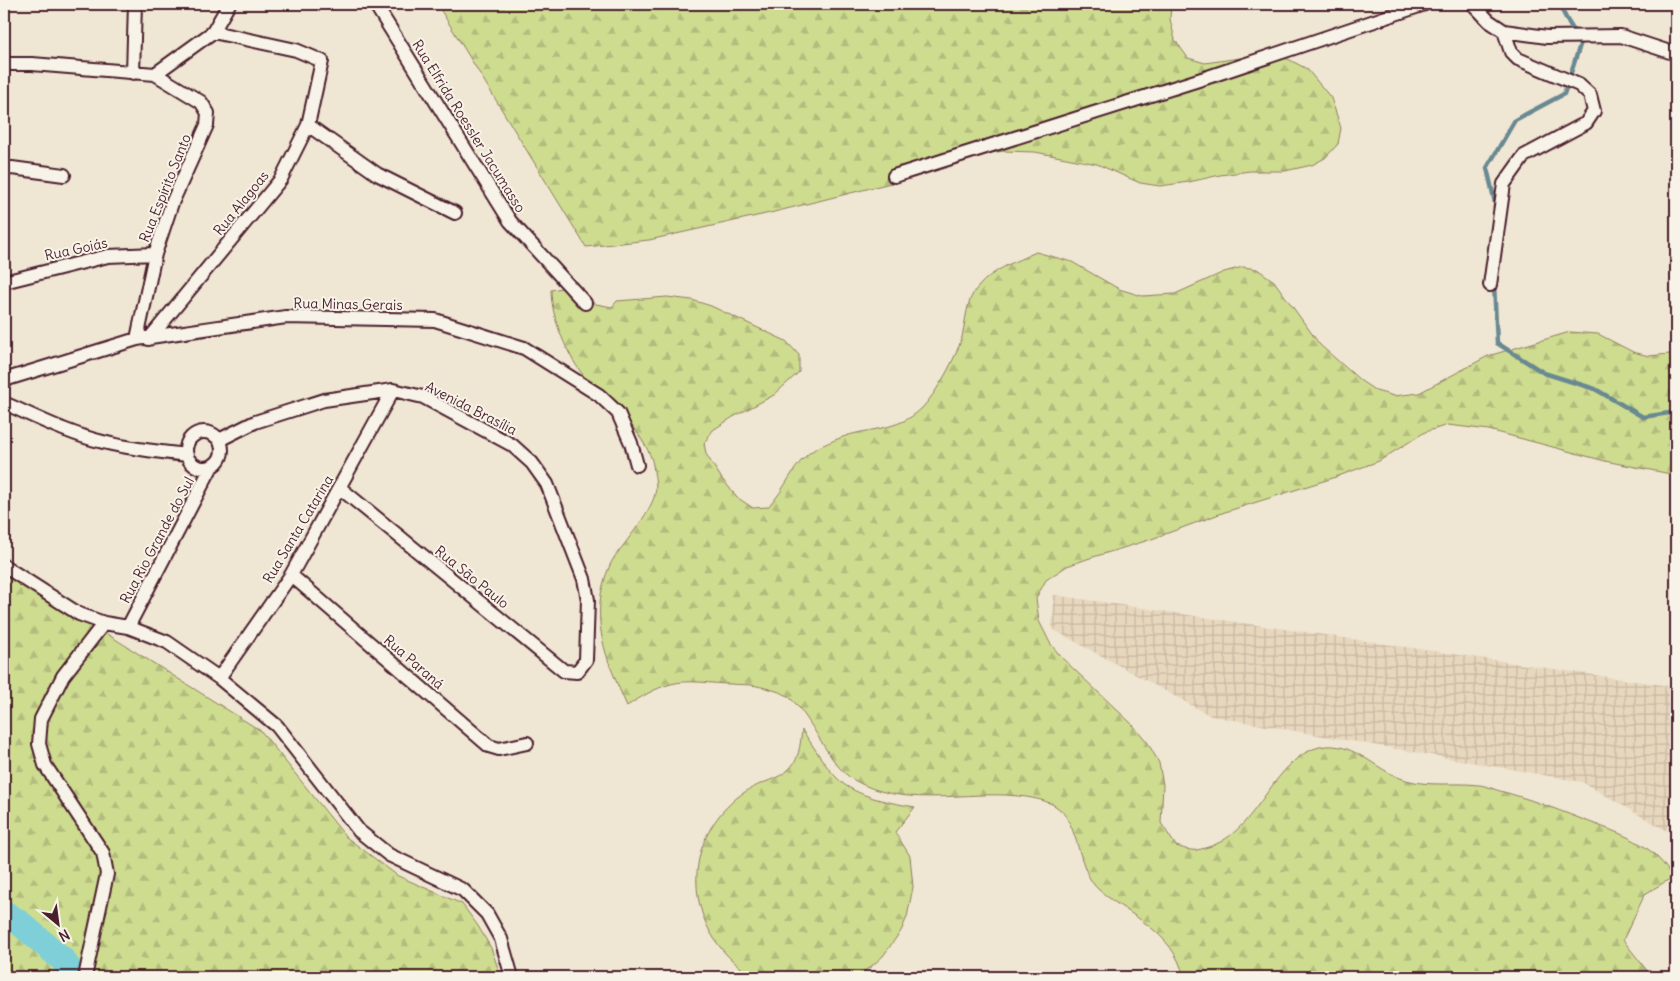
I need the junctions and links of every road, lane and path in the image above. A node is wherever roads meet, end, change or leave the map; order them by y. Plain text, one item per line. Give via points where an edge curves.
1 (135, 4) edge
2 (229, 4) edge
3 (375, 4) edge
4 (1425, 4) edge
5 (1473, 4) edge
6 (1504, 31) junction
7 (213, 32) junction
8 (1676, 54) edge
9 (4, 64) edge
10 (133, 73) junction
11 (155, 74) junction
12 (308, 125) junction
13 (4, 169) edge
14 (64, 175) dead end
15 (894, 176) dead end
16 (455, 213) dead end
17 (155, 254) junction
18 (4, 282) edge
19 (1490, 285) dead end
20 (585, 303) dead end
21 (143, 339) junction
22 (4, 380) edge
23 (393, 390) junction
24 (4, 404) edge
25 (219, 440) junction
26 (186, 455) junction
27 (637, 464) dead end
28 (212, 466) junction
29 (340, 488) junction
30 (4, 566) edge
31 (291, 574) junction
32 (104, 623) junction
33 (128, 627) junction
34 (586, 660) joint
35 (219, 678) junction
36 (527, 743) dead end
37 (85, 977) edge
38 (512, 977) edge

1 - 10 street
2 - 7 street
3 - 20 street, Rua Elfrida Roessler Jacumasso via 510,221
4 - 15 street
5 - 6 street
6 - 8 street via 1547,37 1622,36
6 - 19 street via 1510,52 1518,59 1580,85 1590,95 1594,111 1586,123 1524,156 1504,184
7 - 11 street
7 - 12 street, Rua Alagoas via 296,50 322,61
9 - 10 street, Rua Espírito Santo
10 - 11 street, Rua Espírito Santo
11 - 17 street, Rua Espírito Santo via 201,102 208,113 207,125 172,203
12 - 16 street via 377,174
12 - 21 street, Rua Alagoas via 281,179
13 - 14 street
17 - 18 street, Rua Goiás via 108,256
17 - 21 street, Rua Espírito Santo
21 - 22 street, Rua Minas Gerais
21 - 27 street, Rua Minas Gerais via 286,317 436,320 524,348 599,396 618,413
23 - 25 street, Avenida Brasília via 324,400 255,422
23 - 29 street, Rua Santa Catarina
23 - 34 street, Avenida Brasília via 423,397 512,445 532,463 546,484 584,579 588,600
24 - 26 street via 102,442
25 - 26 street via 208,433 196,434 188,443
25 - 28 street via 222,451
26 - 28 street via 194,465
28 - 33 street, Rua Rio Grande do Sul
29 - 31 street, Rua Santa Catarina
29 - 34 street, Rua São Paulo via 564,672 577,672
30 - 32 street via 79,614
31 - 35 street, Rua Santa Catarina
31 - 36 street, Rua Paraná via 489,746 499,749
32 - 33 street
32 - 37 street via 63,676 41,719 39,744 45,765 103,854 107,874
33 - 35 street via 167,642
35 - 38 street via 277,726 359,831 389,855 463,890 487,914 501,939

